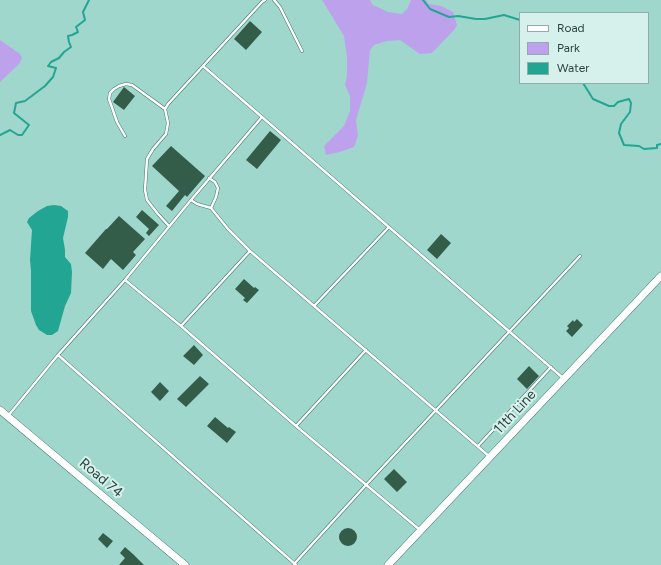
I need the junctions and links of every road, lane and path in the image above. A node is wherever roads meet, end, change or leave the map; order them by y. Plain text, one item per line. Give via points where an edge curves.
1 (265, 0) edge
2 (274, 0) edge
3 (302, 52) dead end
4 (203, 66) junction
5 (165, 109) junction
6 (262, 117) junction
7 (125, 136) dead end
8 (209, 178) junction
9 (191, 200) junction
10 (211, 208) junction
11 (169, 226) junction
12 (389, 227) junction
13 (250, 251) junction
14 (580, 256) dead end
15 (661, 276) edge
16 (125, 280) junction
17 (314, 306) junction
18 (181, 326) junction
19 (510, 331) junction
20 (366, 350) junction
21 (58, 355) junction
22 (551, 367) junction
23 (564, 378) junction
24 (0, 410) edge
25 (436, 410) junction
26 (7, 417) junction
27 (296, 426) junction
28 (478, 446) junction
29 (490, 457) junction
30 (366, 485) junction
31 (420, 530) junction
32 (295, 564) edge
33 (185, 565) edge
34 (388, 565) edge

1 - 4 lane
2 - 3 lane
4 - 5 lane
4 - 6 lane
5 - 7 lane via 132,85 126,84 114,89 109,99
5 - 11 lane via 168,123 166,134 147,159 145,190 147,200
6 - 8 lane
6 - 12 lane
8 - 9 lane
8 - 10 lane via 218,188
9 - 10 lane
9 - 11 lane
10 - 13 lane
11 - 16 lane
12 - 17 lane
12 - 19 lane
13 - 17 lane
13 - 18 lane
14 - 19 lane
15 - 23 main road, 11th Line
16 - 18 lane
16 - 21 lane
17 - 20 lane
18 - 27 lane
19 - 22 lane
19 - 25 lane
20 - 25 lane
20 - 27 lane
21 - 26 lane
21 - 32 lane
22 - 23 lane
22 - 28 lane
23 - 29 main road, 11th Line
24 - 26 main road, Road 74
25 - 28 lane
25 - 30 lane
26 - 33 main road, Road 74
27 - 30 lane
28 - 29 lane
29 - 31 main road, 11th Line
30 - 31 lane
30 - 32 lane
31 - 34 main road, 11th Line

